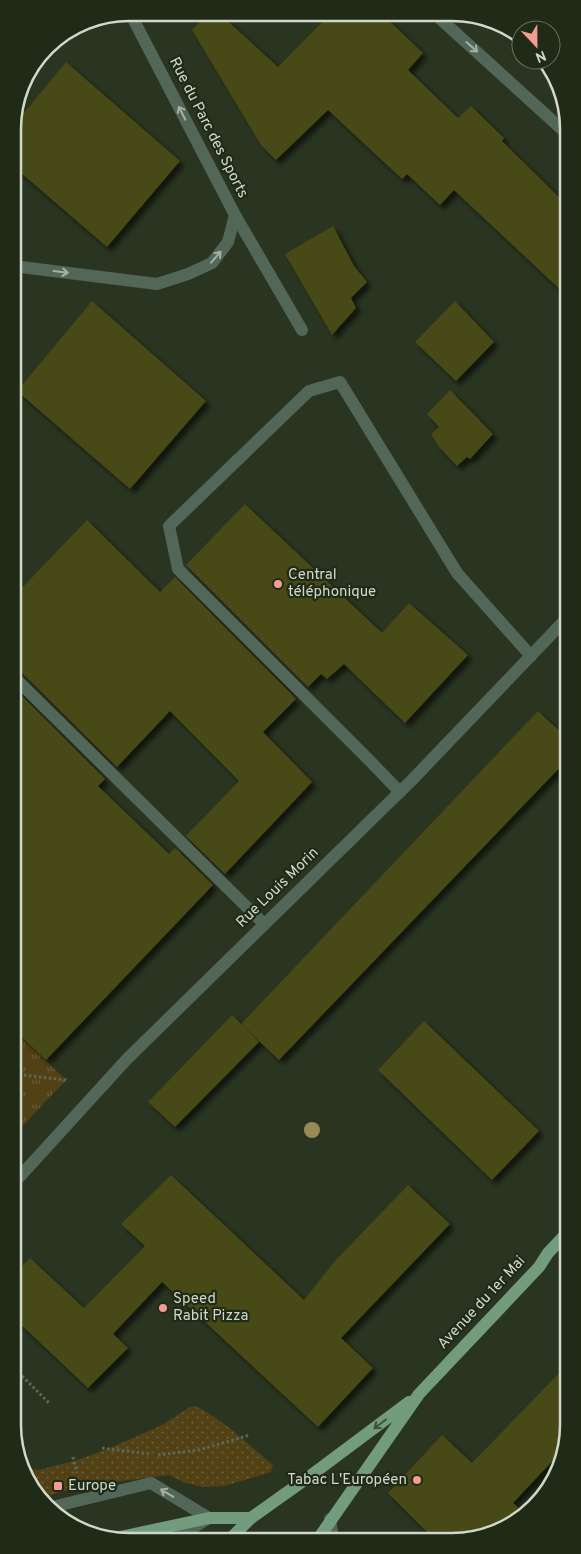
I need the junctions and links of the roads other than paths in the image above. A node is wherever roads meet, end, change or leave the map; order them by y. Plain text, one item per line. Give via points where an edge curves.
1 (135, 21) edge
2 (444, 21) edge
3 (560, 126) edge
4 (235, 216) junction
5 (21, 267) edge
6 (302, 330) dead end
7 (560, 625) edge
8 (531, 656) junction
9 (21, 684) edge
10 (400, 792) junction
11 (264, 924) junction
12 (21, 1175) edge
13 (560, 1240) edge
14 (419, 1394) junction
15 (58, 1506) edge
16 (209, 1518) junction
17 (251, 1518) junction
18 (330, 1519) junction
19 (139, 1533) edge
20 (184, 1533) edge
21 (236, 1533) edge
22 (322, 1533) edge
23 (332, 1533) edge

4 -> 1 street, Rue du Parc des Sports
2 -> 3 street
5 -> 4 street, Rue du Parc des Sports via 157,284 212,263 228,242
4 - 6 street
7 - 8 street, Rue Louis Morin
8 - 10 street, Rue Louis Morin
8 - 10 street via 457,574 340,382 308,391 169,526 178,569
9 - 11 street
10 - 11 street, Rue Louis Morin
11 - 12 street, Rue Louis Morin via 127,1059
13 - 14 main road, Avenue du 1er Mai via 539,1267
14 -> 17 main road, Avenue du 1er Mai
14 - 18 main road, Avenue du 1er Mai
16 -> 15 street via 151,1483
16 - 17 main road
16 - 19 main road
16 - 20 street
17 - 21 main road, Avenue du 1er Mai
18 - 22 main road, Avenue du 1er Mai
18 - 23 street

